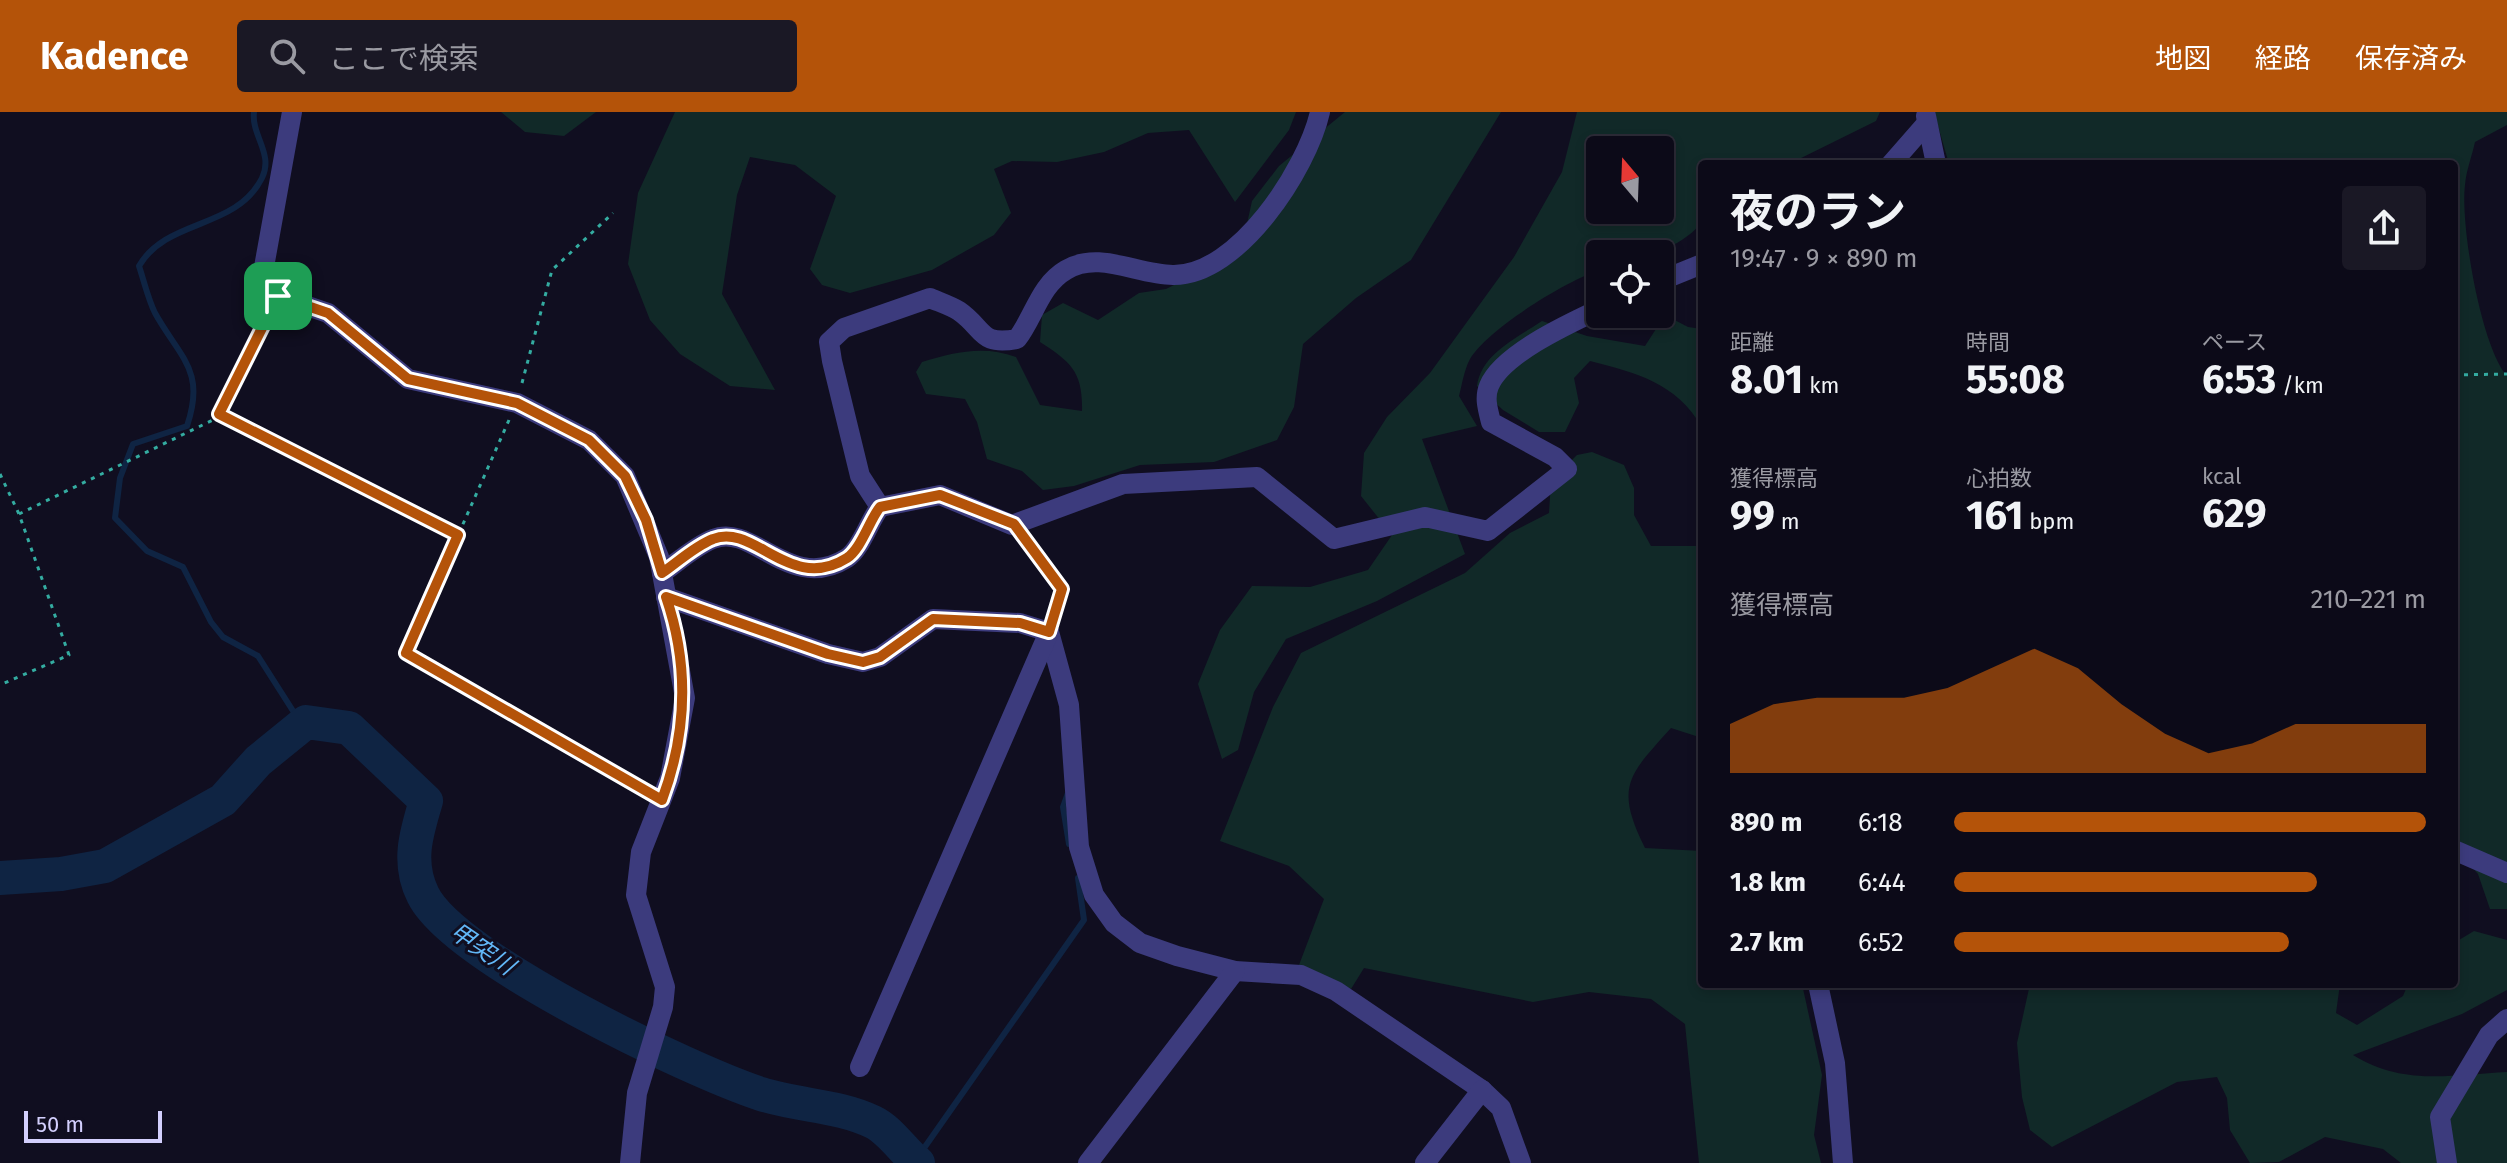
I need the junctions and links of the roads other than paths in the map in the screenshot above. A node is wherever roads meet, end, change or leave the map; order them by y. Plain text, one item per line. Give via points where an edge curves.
1 (292, 112) edge
2 (1320, 112) edge
3 (1926, 118) edge
4 (1894, 160) edge
5 (1935, 160) edge
6 (1698, 266) edge
7 (1674, 275) edge
8 (1586, 316) edge
9 (880, 507) junction
10 (662, 573) junction
11 (666, 597) junction
12 (1049, 632) junction
13 (2458, 852) edge
14 (2507, 873) edge
15 (1235, 971) junction
16 (1819, 988) edge
17 (2507, 1019) edge
18 (860, 1067) dead end
19 (1482, 1090) junction
20 (630, 1163) edge
21 (1088, 1163) edge
22 (1425, 1163) edge
23 (1521, 1163) edge
24 (1843, 1163) edge
25 (2447, 1163) edge

1 - 10 street via 264,267 278,296 328,313 408,379 517,403 589,440 625,476
2 - 9 street via 1307,154 1290,183 1256,224 1203,270 1149,274 1102,261 1066,269 1044,290 1017,339 997,343 980,334 960,312 930,298 844,328 829,342 832,361 860,476
3 - 4 street
3 - 5 street
6 - 7 street
8 - 9 street via 1506,364 1489,384 1491,422 1567,469 1488,531 1425,517 1334,539 1257,477 1123,484 1014,524 940,495
9 - 10 street via 850,557 828,566 782,562 747,541 715,537
10 - 11 street
11 - 12 street via 863,662 880,657 933,619 1020,623
11 - 20 street via 685,698 670,778 641,852 636,881 665,987 637,1093
12 - 15 street via 1069,705 1079,847 1094,895 1114,923 1140,943
12 - 18 street
13 - 14 street
15 - 19 street via 1301,975 1336,991
15 - 21 street
16 - 24 street via 1835,1063
17 - 25 street via 2489,1035 2440,1117
19 - 22 street
19 - 23 street via 1501,1108

